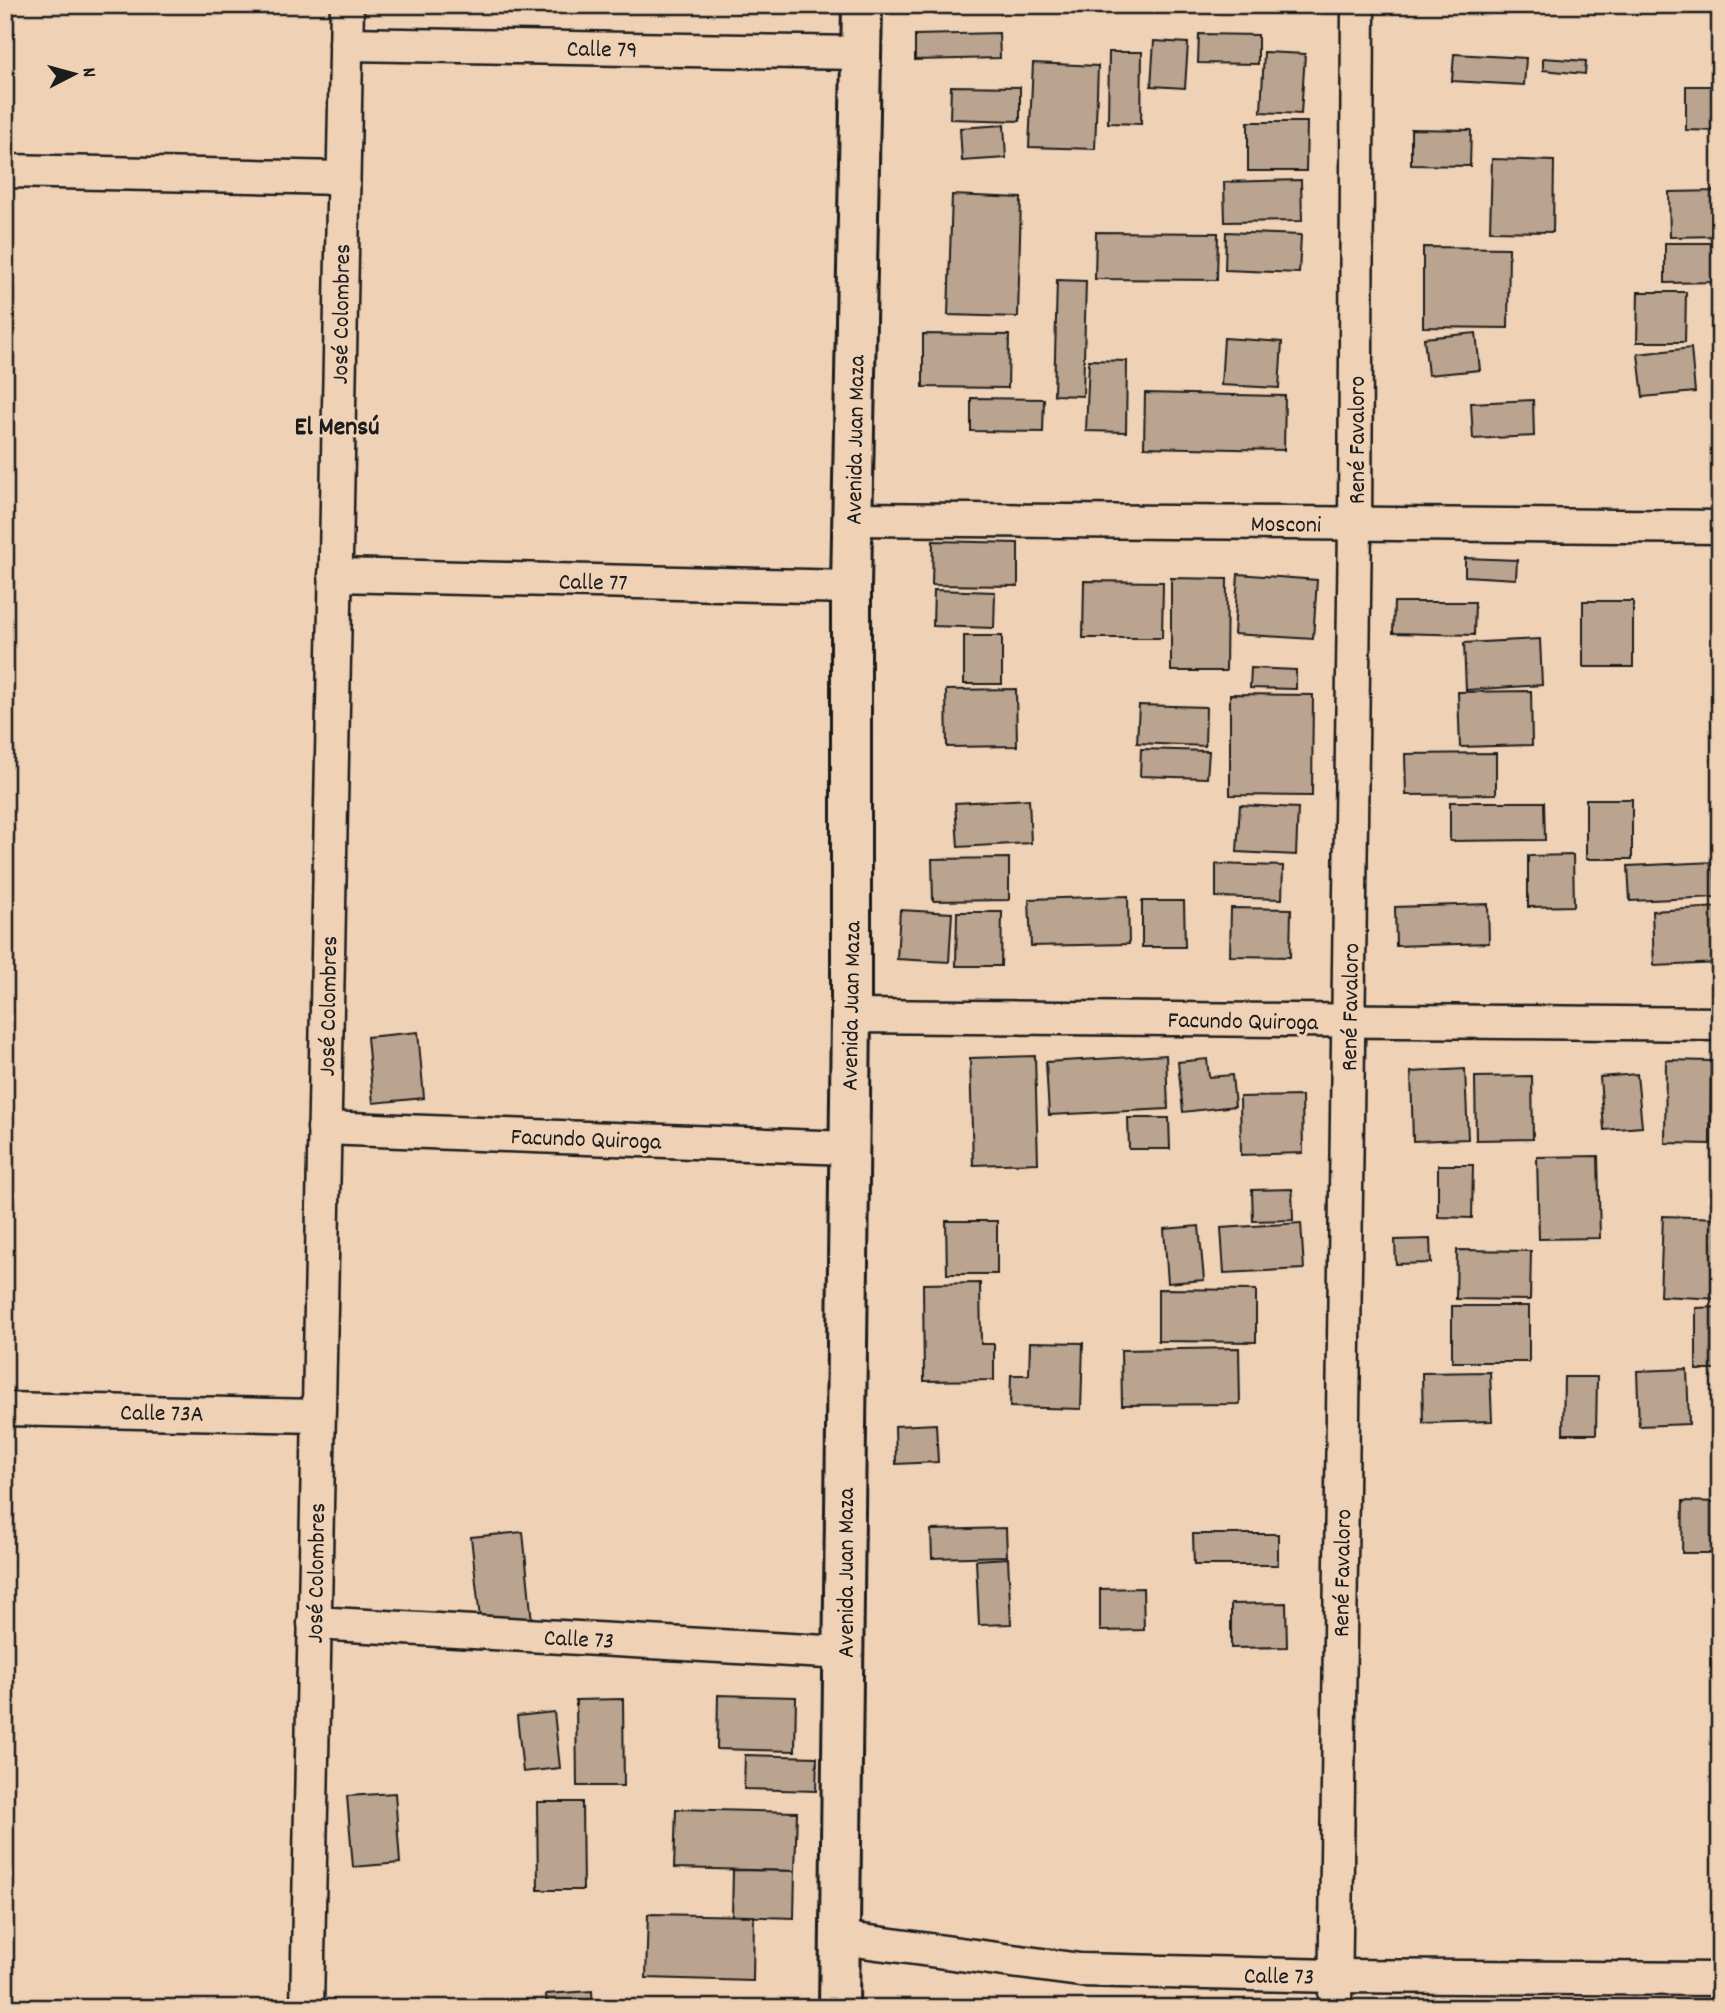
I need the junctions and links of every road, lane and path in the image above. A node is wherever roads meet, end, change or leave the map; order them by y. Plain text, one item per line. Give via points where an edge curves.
1 (346, 5) edge
2 (862, 5) edge
3 (1358, 5) edge
4 (346, 44) junction
5 (859, 53) junction
6 (5, 171) edge
7 (343, 178) junction
8 (853, 519) junction
9 (1355, 524) junction
10 (1720, 527) edge
11 (335, 575) junction
12 (851, 587) junction
13 (851, 1016) junction
14 (1349, 1021) junction
15 (1720, 1024) edge
16 (324, 1128) junction
17 (848, 1148) junction
18 (5, 1409) edge
19 (318, 1416) junction
20 (314, 1623) junction
21 (844, 1653) junction
22 (840, 1938) junction
23 (1335, 1976) junction
24 (1720, 1979) edge
25 (307, 2008) edge
26 (839, 2008) edge
27 (1335, 2008) edge

1 - 4 street, José Colombres
2 - 5 main road, Avenida Juan Maza
3 - 9 street, René Favaloro
4 - 5 street, Calle 79
4 - 7 street, José Colombres
5 - 8 main road, Avenida Juan Maza
6 - 7 street
7 - 11 street, José Colombres
8 - 9 street, Mosconi
8 - 12 main road, Avenida Juan Maza
9 - 10 street, Mosconi
9 - 14 street, René Favaloro
11 - 12 street, Calle 77
11 - 16 street, José Colombres
12 - 13 main road, Avenida Juan Maza
13 - 14 street, Facundo Quiroga
13 - 17 main road, Avenida Juan Maza
14 - 15 street, Facundo Quiroga
14 - 23 street, René Favaloro
16 - 17 street, Facundo Quiroga
16 - 19 street, José Colombres
17 - 21 main road, Avenida Juan Maza
18 - 19 street, Calle 73A
19 - 20 street, José Colombres
20 - 21 street, Calle 73
20 - 25 street, José Colombres
21 - 22 main road, Avenida Juan Maza
22 - 23 street, Calle 73 via 1080,1970
22 - 26 main road, Avenida Juan Maza
23 - 24 street, Calle 73
23 - 27 street, René Favaloro

